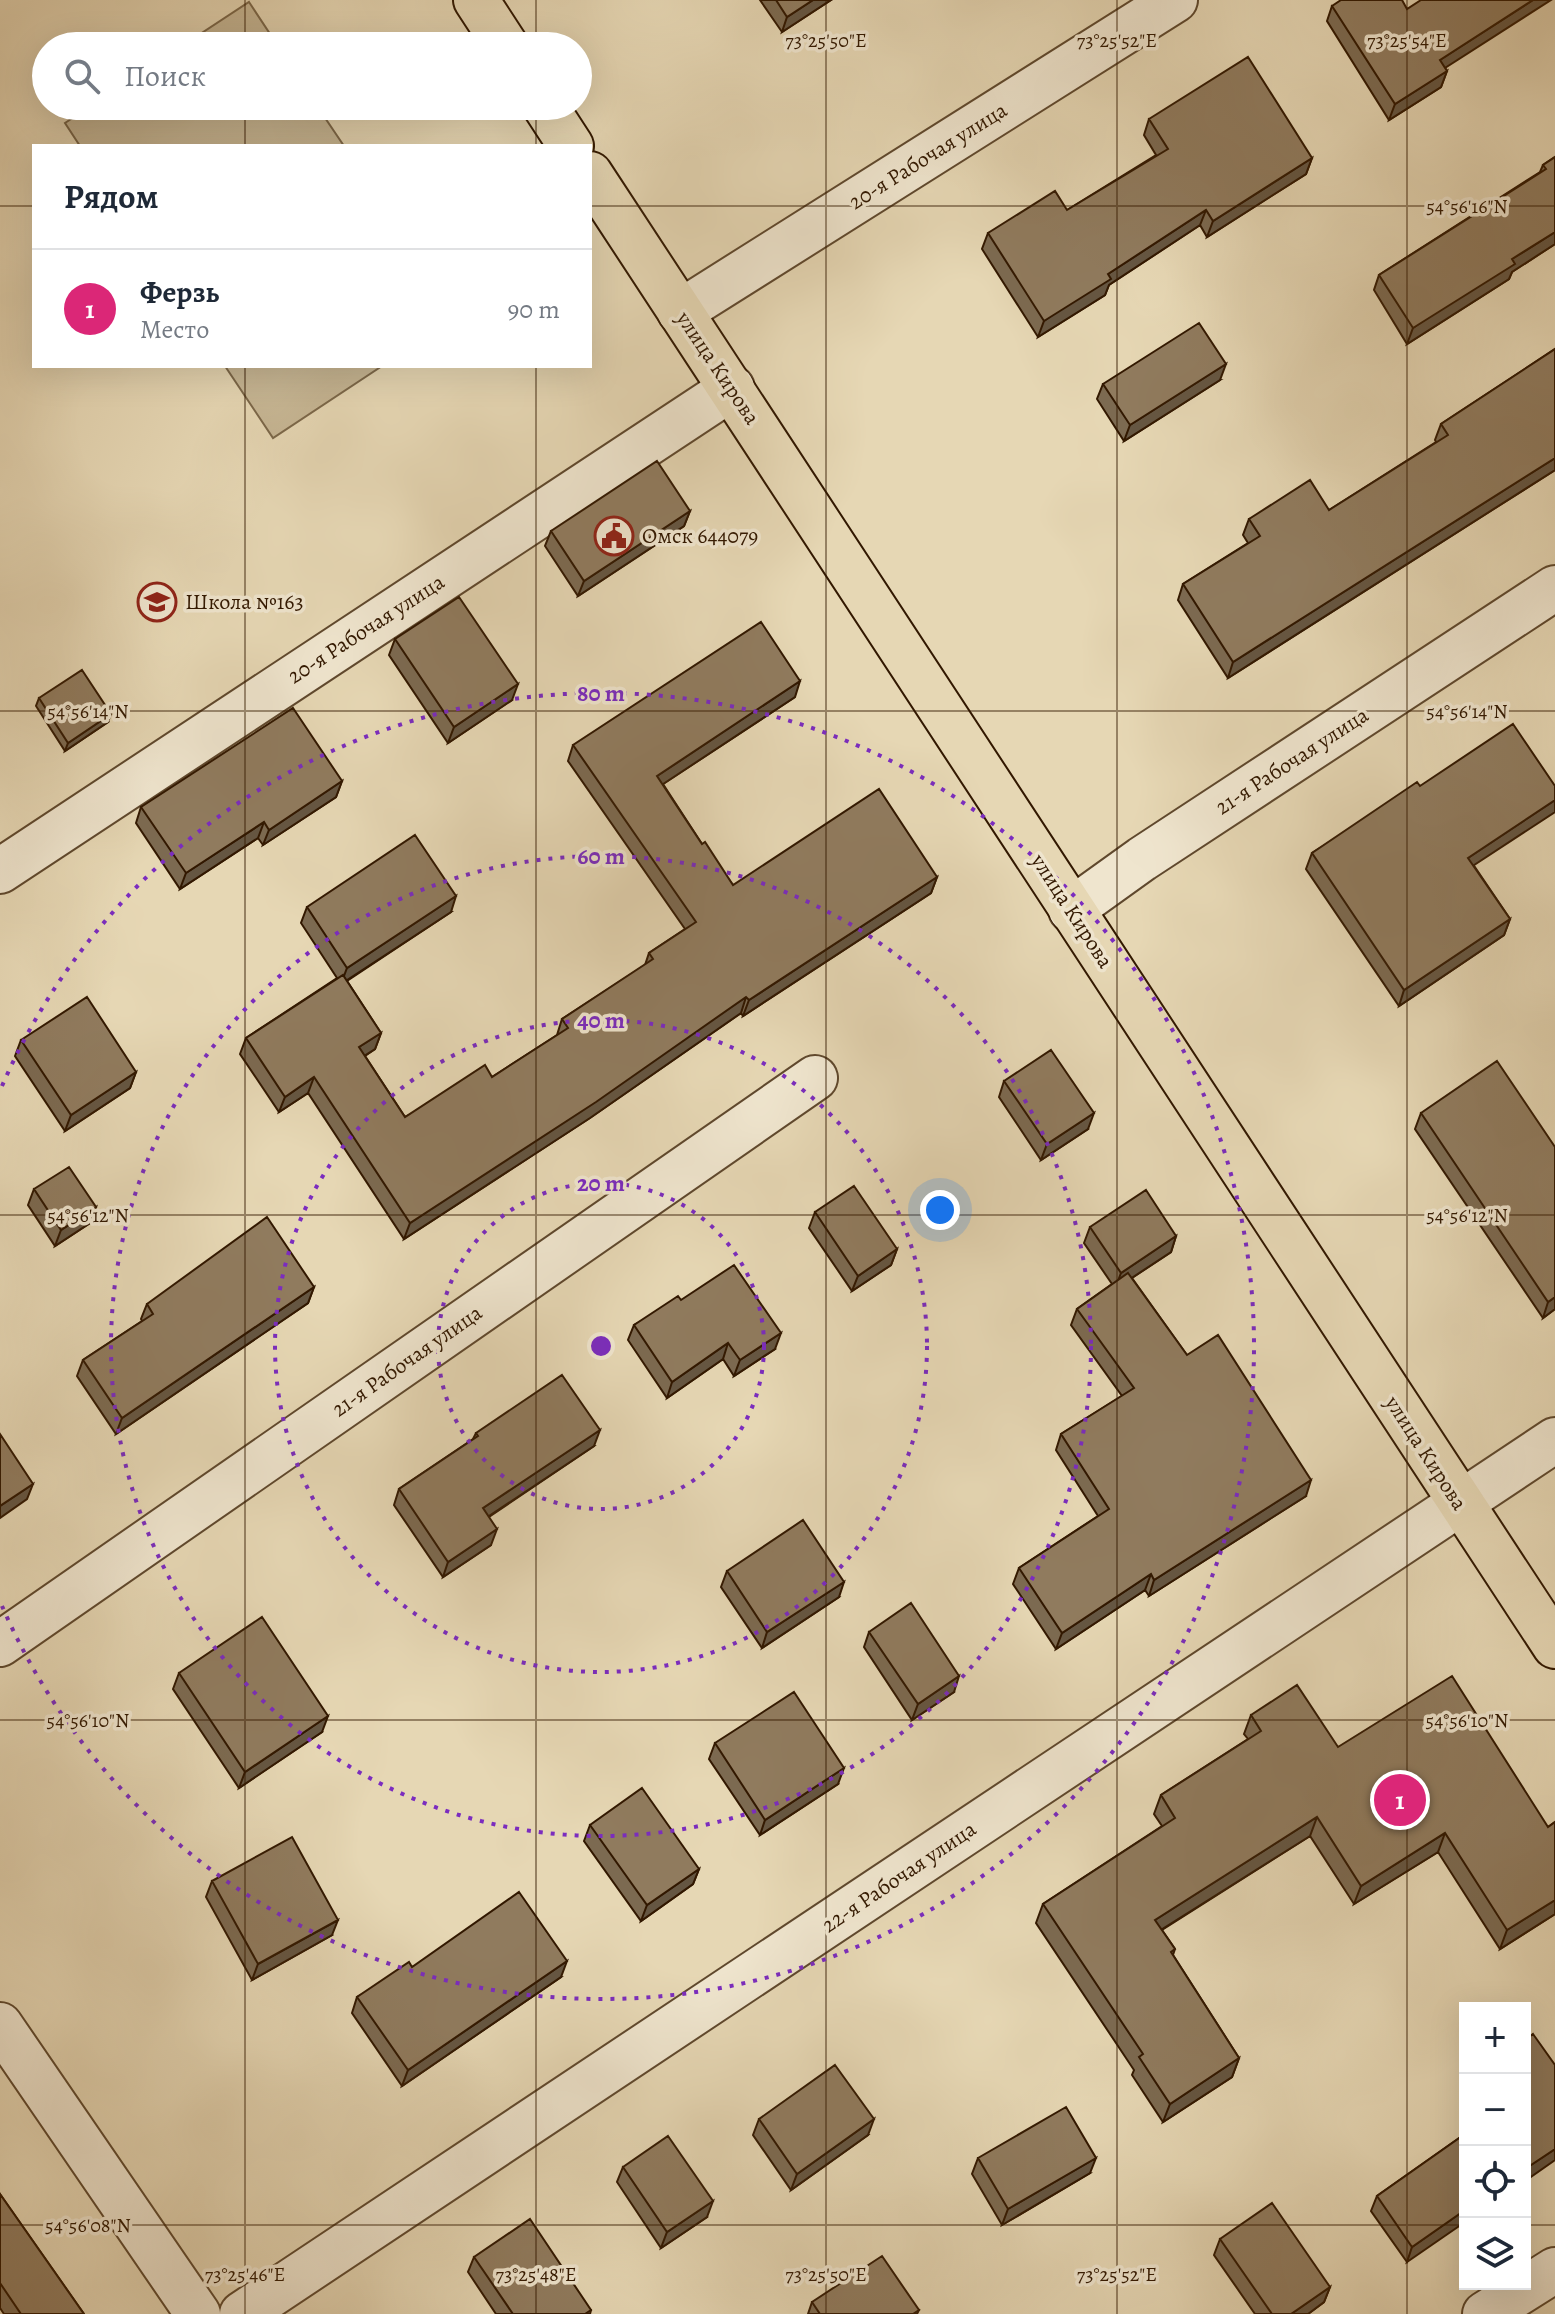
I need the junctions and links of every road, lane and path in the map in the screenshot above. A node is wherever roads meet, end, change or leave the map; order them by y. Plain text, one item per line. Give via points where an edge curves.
1 (476, 0) edge
2 (1175, 0) edge
3 (497, 32) edge
4 (554, 120) edge
5 (570, 144) edge
6 (592, 177) edge
7 (680, 312) junction
8 (732, 388) junction
9 (1555, 588) edge
10 (0, 871) edge
11 (1071, 910) junction
12 (815, 1078) dead end
13 (1555, 1440) edge
14 (1459, 1505) junction
15 (0, 1644) edge
16 (1555, 1646) edge
17 (0, 2025) edge
18 (1555, 2270) edge
19 (198, 2314) edge
20 (242, 2314) edge
21 (1485, 2314) edge

1 - 3 main road
2 - 7 street, 20-я Рабочая улица
4 - 5 main road
6 - 7 main road, улица Кирова
7 - 8 main road, улица Кирова
8 - 10 street, 20-я Рабочая улица
8 - 11 main road, улица Кирова
9 - 11 street, 21-я Рабочая улица
11 - 14 main road, улица Кирова
12 - 15 street, 21-я Рабочая улица
13 - 14 street, 22-я Рабочая улица
14 - 16 main road, улица Кирова
14 - 20 street, 22-я Рабочая улица
17 - 19 street
18 - 21 street

